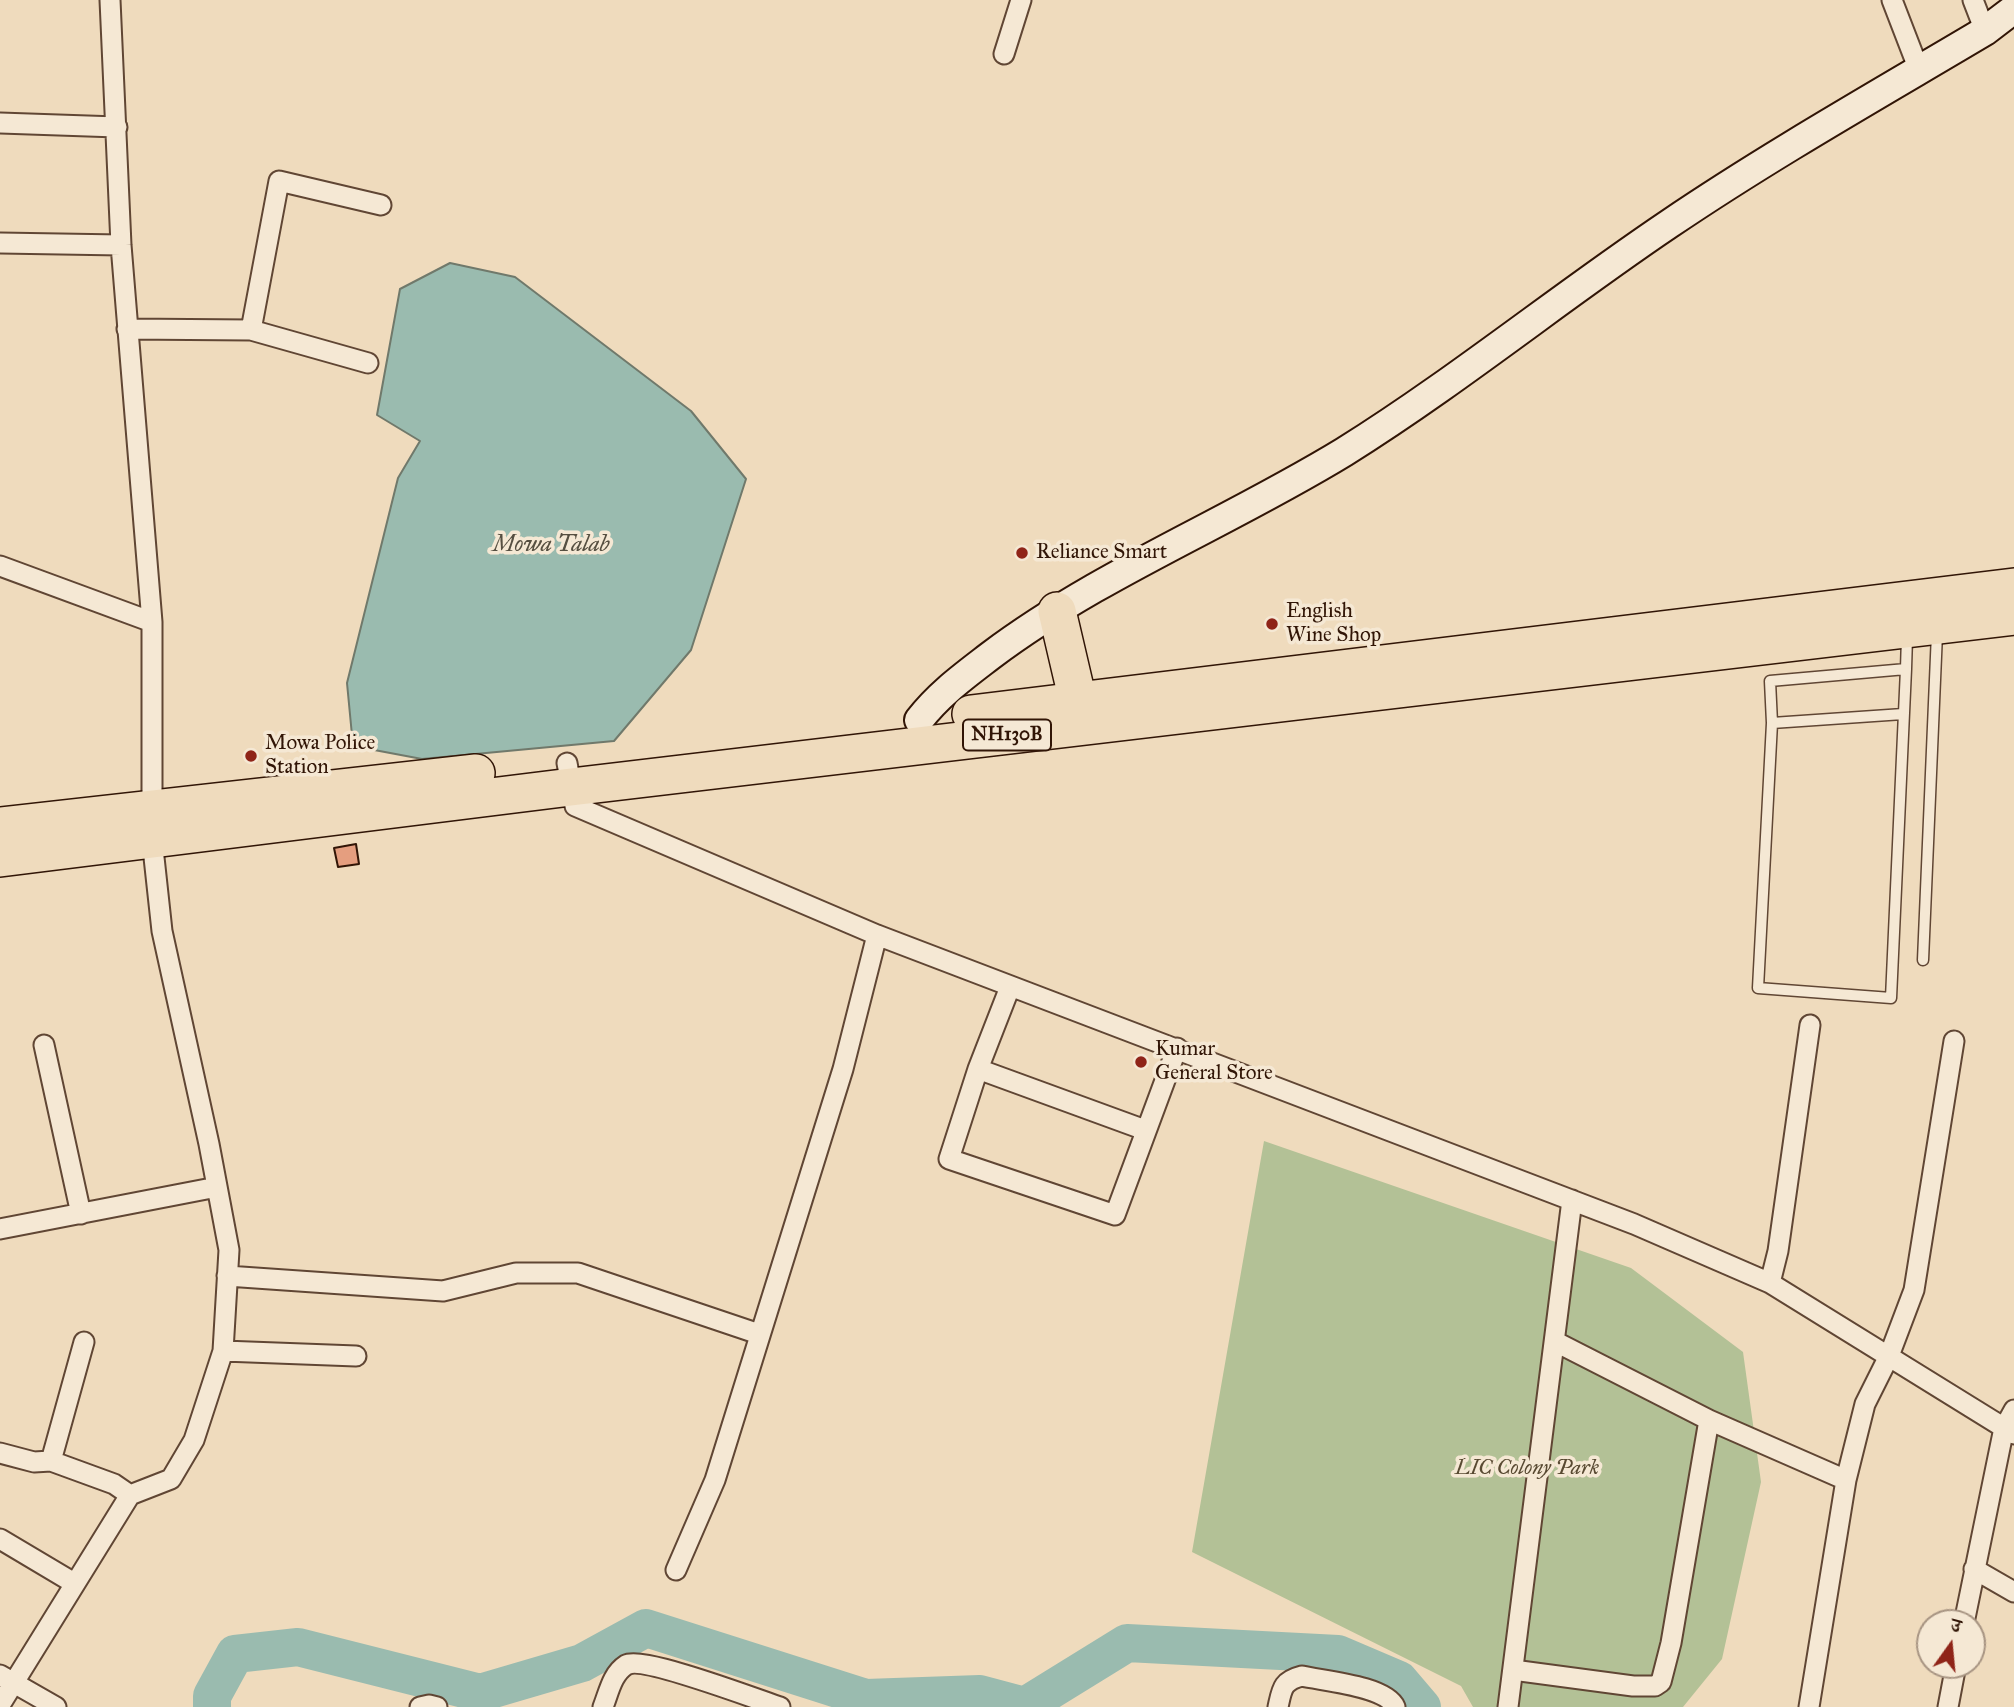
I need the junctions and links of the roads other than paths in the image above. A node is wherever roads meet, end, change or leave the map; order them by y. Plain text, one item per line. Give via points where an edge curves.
1 (110, 0) edge
2 (1021, 0) edge
3 (1892, 0) edge
4 (1973, 0) edge
5 (2014, 9) edge
6 (1985, 31) junction
7 (1004, 54) dead end
8 (1919, 70) junction
9 (0, 122) edge
10 (117, 127) junction
11 (381, 205) dead end
12 (0, 243) edge
13 (121, 245) junction
14 (128, 329) junction
15 (251, 330) junction
16 (368, 363) dead end
17 (0, 566) edge
18 (2014, 587) edge
19 (1057, 611) junction
20 (2014, 616) edge
21 (152, 622) junction
22 (1922, 627) junction
23 (1906, 669) junction
24 (1078, 701) junction
25 (1903, 714) junction
26 (919, 720) junction
27 (1772, 723) junction
28 (569, 775) junction
29 (152, 824) junction
30 (0, 826) edge
31 (0, 858) edge
32 (877, 935) junction
33 (1923, 960) dead end
34 (1010, 987) junction
35 (1810, 1025) dead end
36 (1954, 1041) dead end
37 (44, 1045) dead end
38 (1177, 1048) junction
39 (978, 1069) junction
40 (1145, 1130) junction
41 (217, 1187) junction
42 (1572, 1200) junction
43 (81, 1214) junction
44 (0, 1229) edge
45 (227, 1276) junction
46 (1770, 1283) junction
47 (759, 1334) junction
48 (84, 1342) dead end
49 (1556, 1342) junction
50 (223, 1351) junction
51 (356, 1356) dead end
52 (1889, 1356) junction
53 (2014, 1410) edge
54 (1709, 1420) junction
55 (2009, 1431) edge
56 (0, 1453) edge
57 (51, 1461) junction
58 (1846, 1480) junction
59 (130, 1495) junction
60 (0, 1539) edge
61 (1974, 1569) junction
62 (676, 1570) dead end
63 (74, 1583) junction
64 (2014, 1592) edge
65 (1967, 1609) edge
66 (1513, 1670) junction
67 (7, 1678) edge
68 (1953, 1679) edge
69 (0, 1705) edge
70 (56, 1707) edge
71 (420, 1707) edge
72 (437, 1707) edge
73 (603, 1707) edge
74 (780, 1707) edge
75 (1278, 1707) edge
76 (1395, 1707) edge
77 (1508, 1707) edge
78 (1809, 1707) edge
79 (1948, 1707) edge

1 - 10 street
2 - 7 street
3 - 8 street
4 - 6 street
5 - 6 street
6 - 8 street
8 - 19 street via 1666,226 1456,378 1342,453
9 - 10 street
10 - 13 street
11 - 15 street via 279,181
12 - 13 street
13 - 14 street
14 - 15 street
14 - 21 street
15 - 16 street
17 - 21 street
18 - 24 highway, NH130B
19 - 24 highway
19 - 26 street via 940,694
20 - 22 highway, NH130B
21 - 29 street
22 - 23 lane
22 - 28 highway, NH130B
22 - 33 lane
23 - 25 lane
23 - 27 lane via 1770,681
24 - 26 highway, NH130B
25 - 27 lane
25 - 27 lane via 1891,998 1758,988
26 - 28 highway, NH130B
28 - 29 highway, NH130B
28 - 32 street via 575,806
29 - 30 highway, NH130B
29 - 31 highway, NH130B
29 - 41 street via 162,931
32 - 34 street
32 - 47 street via 843,1069
34 - 38 street
34 - 39 street
35 - 46 street
36 - 52 street via 1914,1290
37 - 43 street
38 - 40 street
38 - 42 street
39 - 40 street
39 - 40 street via 949,1159 1115,1215
41 - 43 street
41 - 45 street via 229,1250
42 - 46 street
42 - 49 street
43 - 44 street
45 - 47 street via 443,1291 516,1273 578,1273
45 - 50 street
46 - 52 street
47 - 62 street via 715,1480
48 - 57 street
49 - 54 street
49 - 66 street
50 - 51 street
50 - 59 street via 194,1440 171,1479
52 - 55 street
52 - 58 street via 1865,1404
53 - 55 street
54 - 58 street
54 - 66 street via 1661,1682 1633,1686
55 - 61 street
56 - 57 street via 34,1462
57 - 59 street via 114,1484
58 - 78 street
59 - 63 street
60 - 63 street
61 - 64 street
61 - 65 street
63 - 67 street
66 - 77 street
67 - 69 street
67 - 70 street
68 - 79 street
71 - 72 street
73 - 74 street via 615,1676 634,1662
75 - 76 street via 1283,1688 1302,1676 1378,1692

